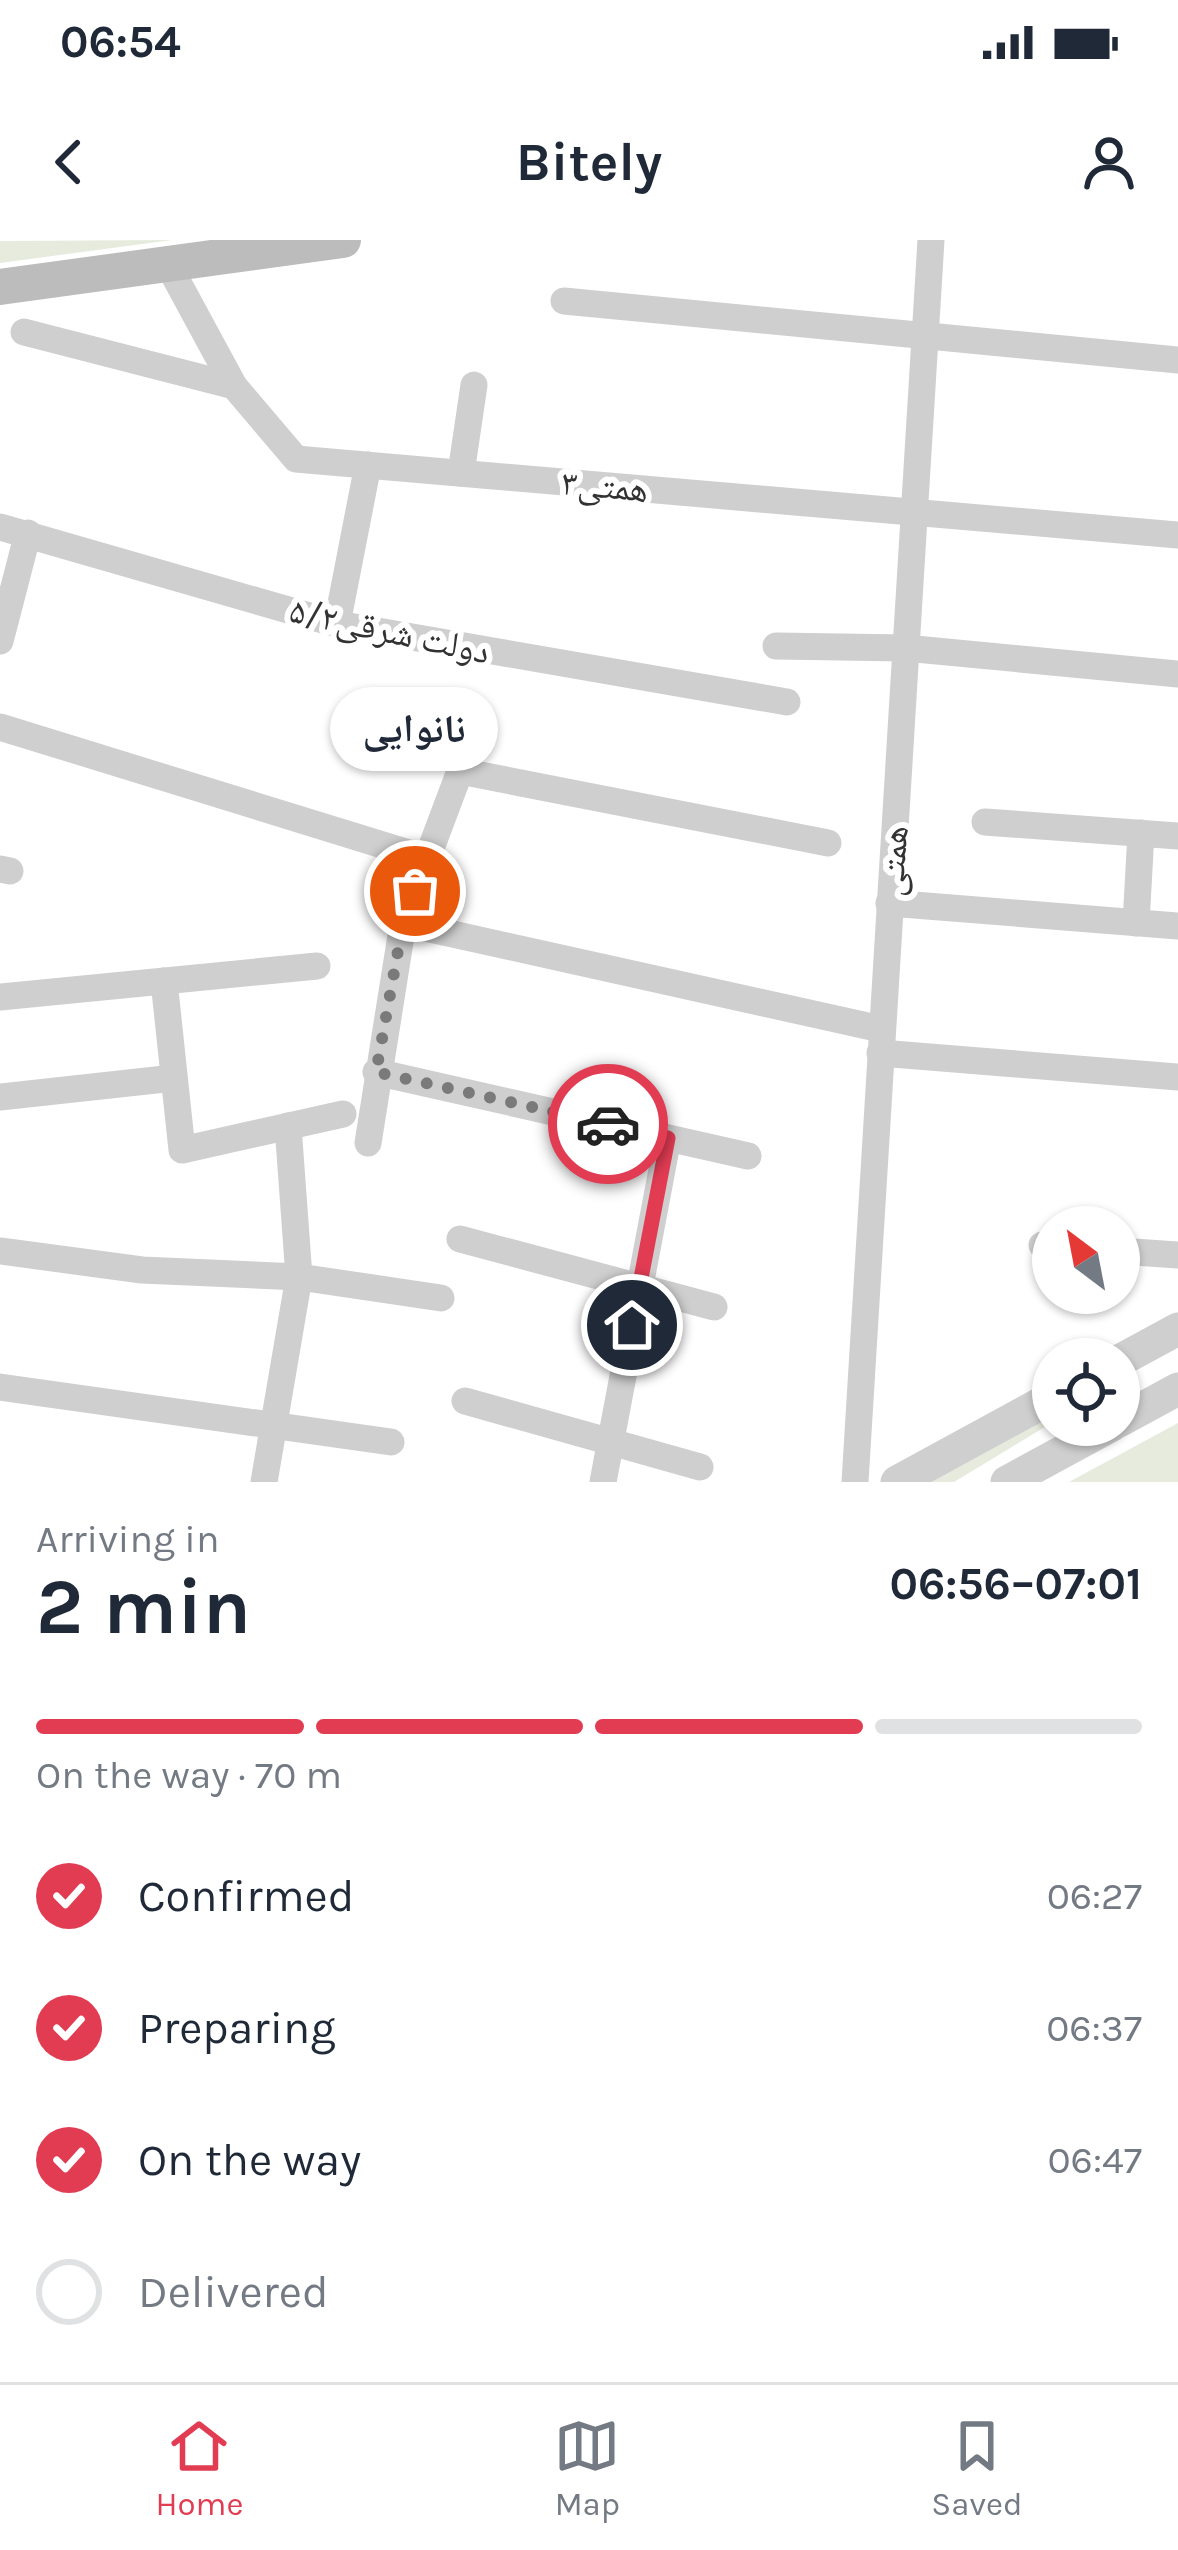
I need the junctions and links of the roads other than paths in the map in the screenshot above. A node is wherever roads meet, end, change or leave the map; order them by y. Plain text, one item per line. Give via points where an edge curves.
1 (343, 240) edge
2 (931, 240) edge
3 (169, 266) junction
4 (0, 286) edge
5 (564, 301) dead end
6 (24, 332) dead end
7 (925, 334) junction
8 (1167, 359) edge
9 (234, 386) junction
10 (474, 386) dead end
11 (368, 465) junction
12 (461, 473) junction
13 (914, 512) junction
14 (14, 530) edge
15 (1178, 536) edge
16 (337, 624) junction
17 (0, 641) edge
18 (776, 646) dead end
19 (905, 648) junction
20 (1178, 674) edge
21 (787, 702) dead end
22 (0, 727) edge
23 (985, 821) dead end
24 (1142, 833) junction
25 (1178, 836) edge
26 (828, 843) dead end
27 (428, 859) junction
28 (889, 903) junction
29 (403, 923) junction
30 (1136, 923) junction
31 (1178, 926) edge
32 (316, 966) dead end
33 (164, 981) junction
34 (0, 998) edge
35 (880, 1041) junction
36 (376, 1072) junction
37 (1178, 1077) edge
38 (174, 1078) junction
39 (0, 1097) edge
40 (343, 1114) dead end
41 (288, 1126) junction
42 (668, 1138) junction
43 (368, 1143) dead end
44 (748, 1156) dead end
45 (460, 1239) dead end
46 (0, 1251) edge
47 (1140, 1252) edge
48 (1178, 1255) edge
49 (299, 1277) junction
50 (640, 1287) junction
51 (441, 1298) dead end
52 (714, 1306) dead end
53 (1178, 1329) edge
54 (1140, 1350) edge
55 (0, 1387) edge
56 (1178, 1389) edge
57 (465, 1401) dead end
58 (1032, 1408) edge
59 (1140, 1409) edge
60 (274, 1426) junction
61 (391, 1442) dead end
62 (610, 1442) junction
63 (1073, 1446) edge
64 (700, 1467) dead end
65 (265, 1482) edge
66 (603, 1482) edge
67 (855, 1482) edge
68 (897, 1482) edge
69 (1007, 1482) edge

1 - 3 main road
2 - 7 street, همتی
3 - 4 main road
3 - 9 street
5 - 7 street
6 - 9 street
7 - 8 street
7 - 13 street, همتی
9 - 11 street, ۳همتی via 296,459
10 - 12 street
11 - 12 street, ۳همتی
11 - 16 street
12 - 13 street, ۳همتی
13 - 15 street, ۳همتی
13 - 19 street, همتی
14 - 16 street, ۵/۲دولت شرقی
14 - 17 street
16 - 21 street, ۵/۲دولت شرقی
18 - 19 street
19 - 20 street
19 - 28 street, همتی
22 - 27 street
23 - 24 street
24 - 25 street
24 - 30 street
26 - 27 street via 460,771
27 - 29 street
28 - 30 street
28 - 35 street, همتی
29 - 35 street
29 - 36 street
30 - 31 street
32 - 33 street
33 - 34 street
33 - 38 street
35 - 37 street
35 - 67 street, همتی
36 - 42 street
36 - 43 street
38 - 39 street
38 - 41 street via 182,1150
40 - 41 street
41 - 49 street
42 - 44 street
42 - 50 street
45 - 50 street
46 - 49 street via 142,1270
47 - 48 street
49 - 51 street
49 - 60 street
50 - 52 street
50 - 62 street
53 - 54 street
55 - 60 street
56 - 59 street
57 - 62 street
58 - 68 street
60 - 61 street
60 - 65 street
62 - 64 street
62 - 66 street
63 - 69 street

